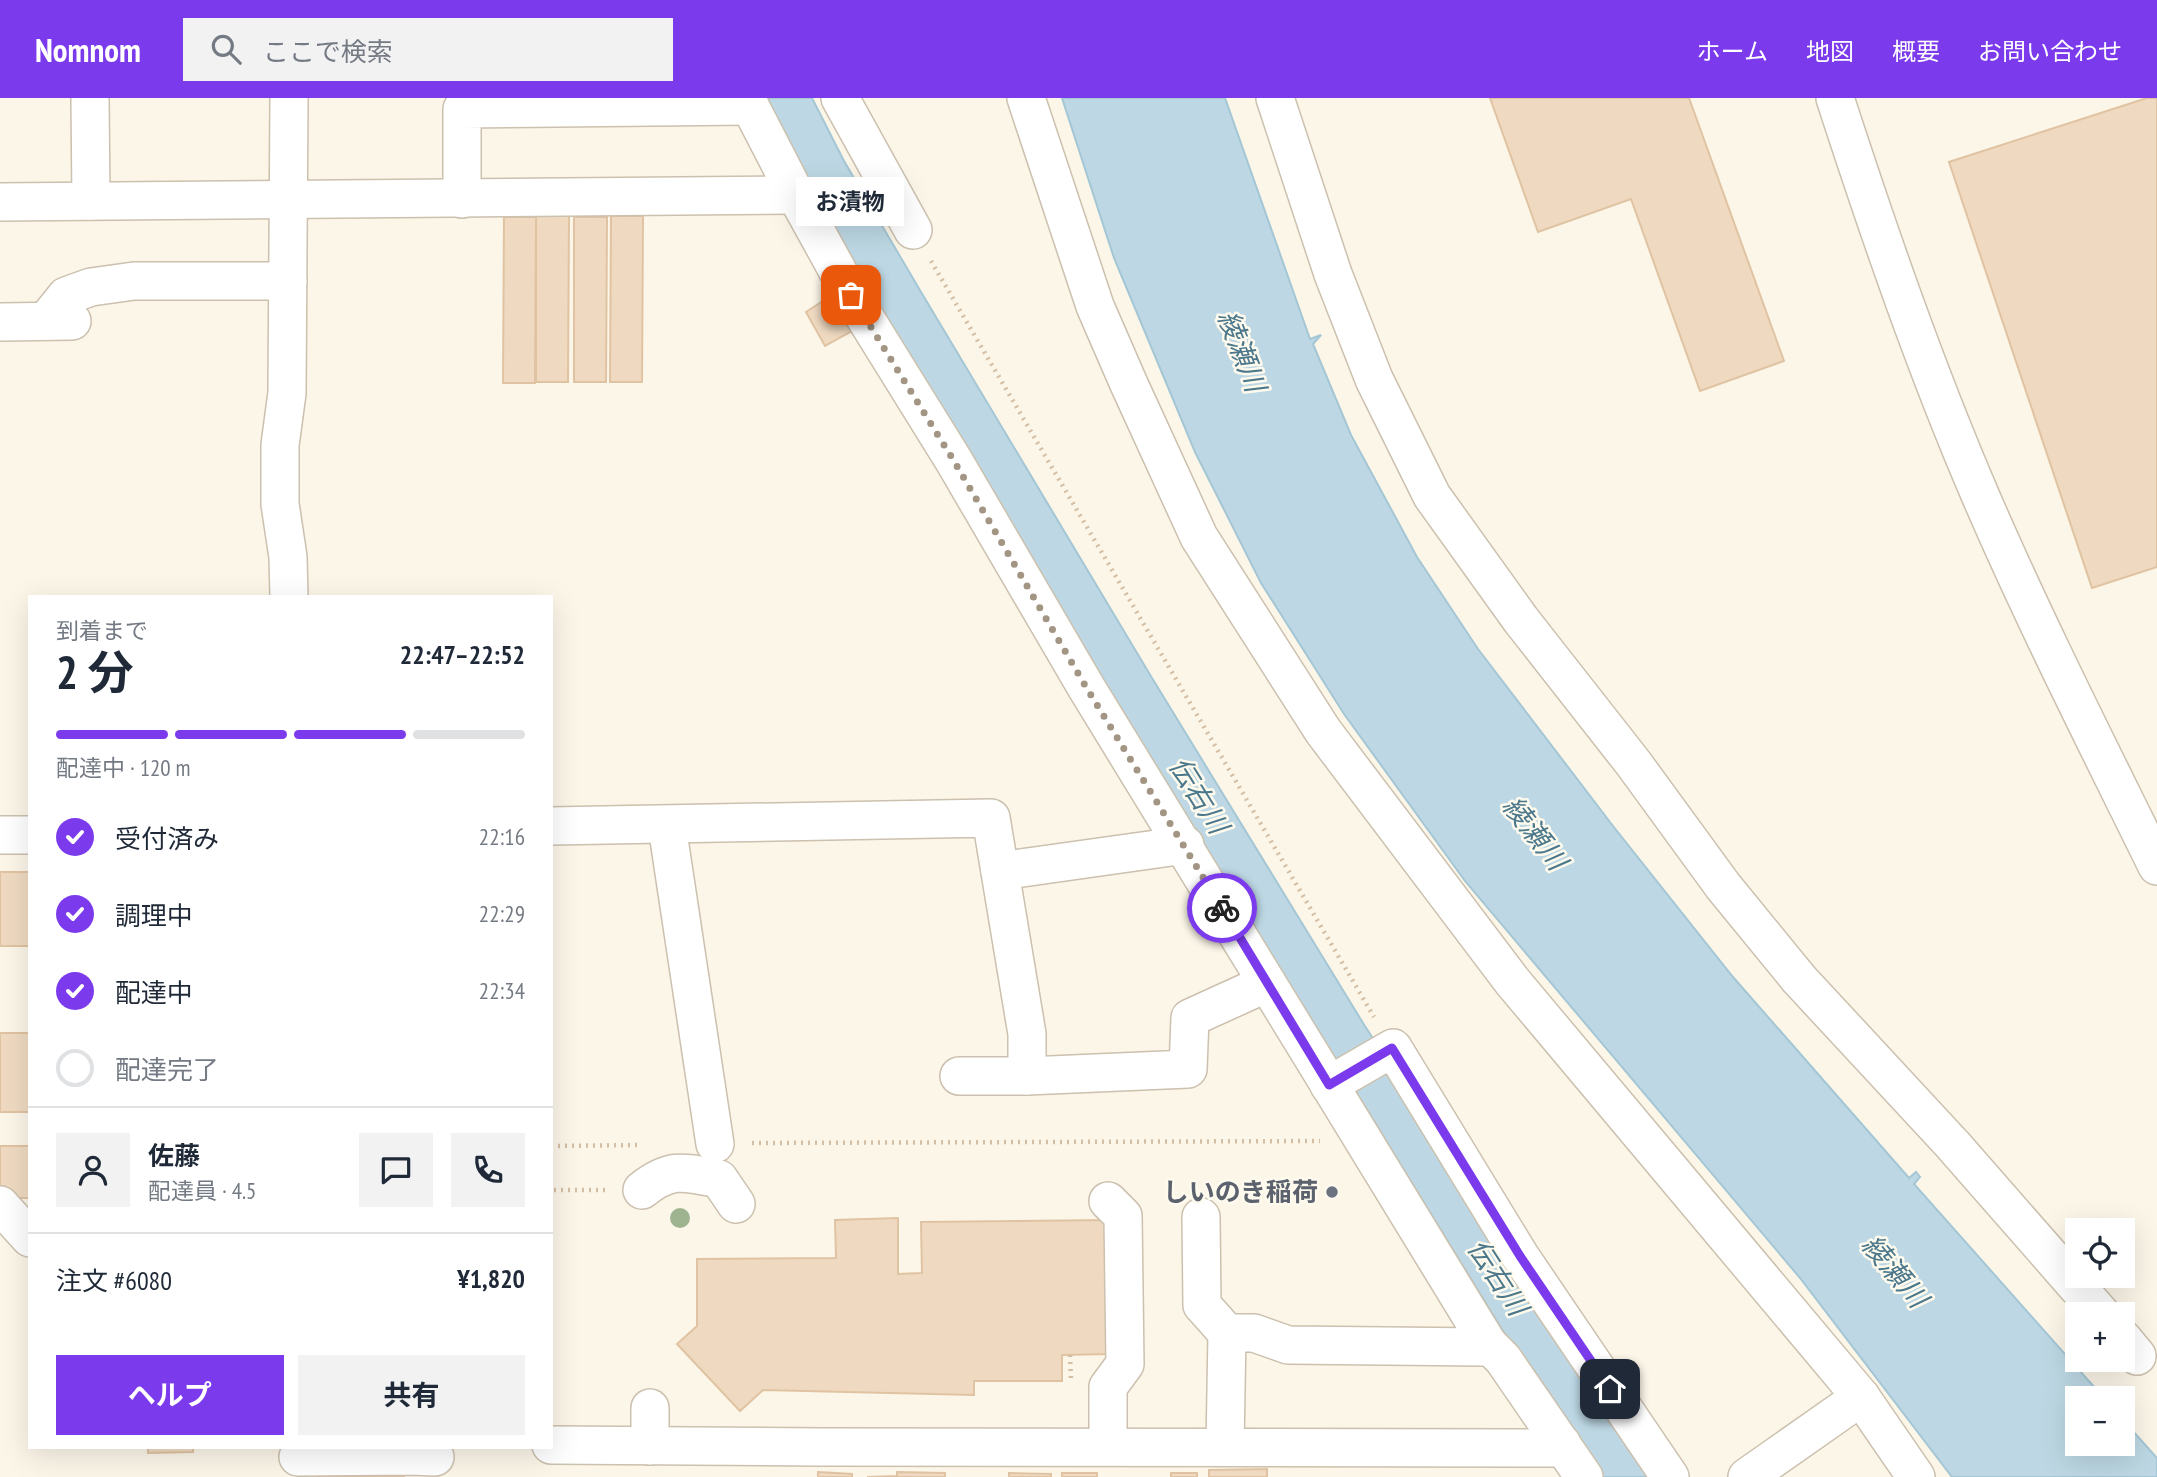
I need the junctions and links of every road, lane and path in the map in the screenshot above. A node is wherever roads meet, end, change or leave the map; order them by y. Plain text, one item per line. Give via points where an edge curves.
1 (90, 98) edge
2 (289, 98) edge
3 (840, 98) edge
4 (1026, 98) edge
5 (1275, 98) edge
6 (1835, 98) edge
7 (748, 102) edge
8 (796, 195) junction
9 (462, 198) junction
10 (289, 200) junction
11 (90, 201) junction
12 (0, 202) edge
13 (913, 230) joint
14 (288, 281) junction
15 (1, 322) edge
16 (289, 595) edge
17 (667, 825) junction
18 (553, 826) edge
19 (0, 835) edge
20 (28, 835) edge
21 (1185, 845) junction
22 (2157, 866) edge
23 (1000, 870) junction
24 (1267, 983) junction
25 (1392, 1048) junction
26 (959, 1076) dead end
27 (1027, 1076) junction
28 (1329, 1085) junction
29 (1362, 1140) junction
30 (647, 1144) dead end
31 (715, 1144) joint
32 (553, 1146) edge
33 (554, 1190) dead end
34 (642, 1190) joint
35 (1108, 1201) dead end
36 (736, 1204) dead end
37 (0, 1205) edge
38 (1201, 1217) dead end
39 (28, 1236) edge
40 (2090, 1302) edge
41 (1227, 1333) junction
42 (1488, 1344) junction
43 (1861, 1396) junction
44 (650, 1408) dead end
45 (1562, 1444) junction
46 (558, 1445) edge
47 (650, 1446) junction
48 (1108, 1446) junction
49 (1225, 1446) junction
50 (298, 1460) edge
51 (441, 1461) edge
52 (1584, 1477) edge
53 (1670, 1477) edge
54 (1747, 1477) edge
55 (1916, 1477) edge

1 - 11 street
2 - 10 street
3 - 13 street
4 - 43 street via 1095,306 1193,525 1323,731 1512,981
5 - 40 street via 1337,286 1374,379 1432,496 1723,886
6 - 22 street via 1909,317 1981,496
7 - 8 street
7 - 9 street via 462,109
8 - 9 street
8 - 21 street via 851,295
9 - 10 street
10 - 11 street
10 - 14 street
11 - 12 street
13 - 25 path
14 - 15 street via 134,281 90,287 66,296 61,321
14 - 16 street via 280,504
17 - 18 street
17 - 23 street via 991,818
17 - 31 street
19 - 20 street
21 - 23 street
21 - 24 street
23 - 27 street via 1027,1034
24 - 27 street via 1191,1018 1188,1069
24 - 28 street
25 - 28 street
25 - 53 street via 1520,1256
26 - 27 street
28 - 29 street
29 - 31 path
29 - 42 street
30 - 32 path
33 - 34 path
34 - 36 street via 669,1173 689,1173 719,1179
35 - 48 street via 1123,1216 1125,1364 1108,1387
37 - 39 street
38 - 41 street via 1202,1305
41 - 42 street via 1254,1333 1287,1345
41 - 49 street
42 - 45 street
43 - 54 street
43 - 55 street
44 - 47 street
45 - 49 street via 1555,1448
45 - 52 street
46 - 47 street
47 - 48 street
48 - 49 street
50 - 51 street via 410,1455

